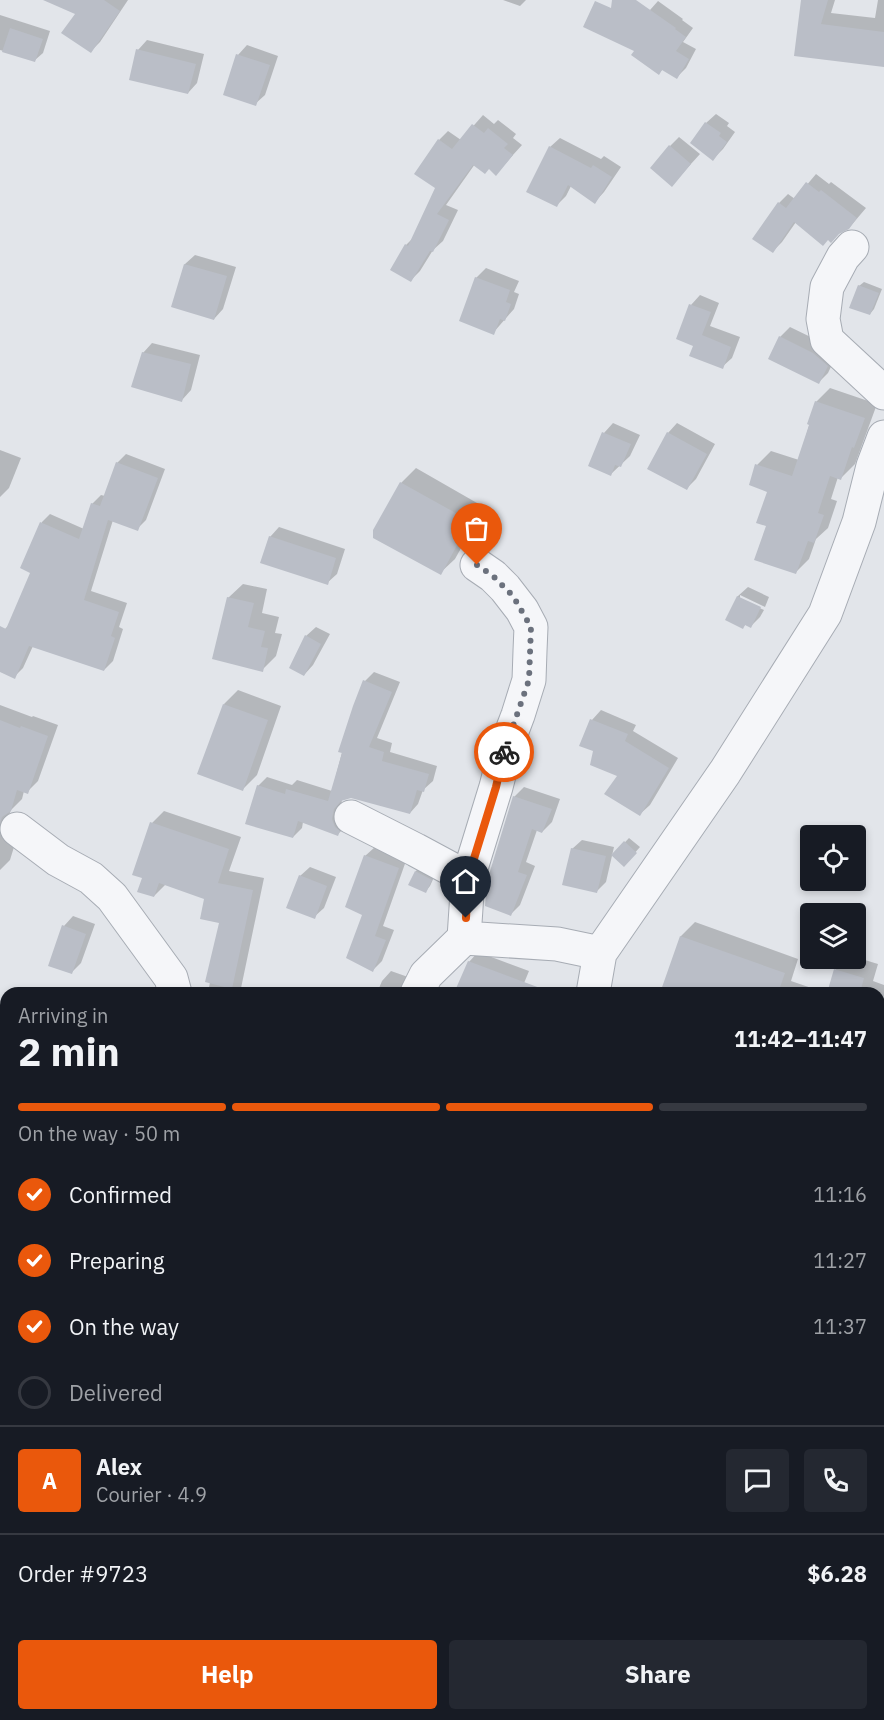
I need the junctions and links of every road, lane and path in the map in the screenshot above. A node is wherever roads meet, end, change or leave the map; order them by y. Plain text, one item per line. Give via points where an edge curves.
1 (852, 247) dead end
2 (884, 393) edge
3 (884, 437) edge
4 (477, 565) dead end
5 (351, 817) dead end
6 (17, 829) dead end
7 (468, 878) junction
8 (464, 938) junction
9 (600, 953) junction
10 (173, 987) edge
11 (420, 987) edge
12 (594, 987) edge

1 - 2 street via 826,287 823,320 827,340
3 - 9 street via 859,522 825,614 725,772
4 - 7 street via 506,588 531,627 529,680
5 - 7 street
6 - 10 street via 58,860 91,878 112,897 171,978
7 - 8 street
8 - 9 street via 557,944
8 - 11 street via 426,975
9 - 12 street

